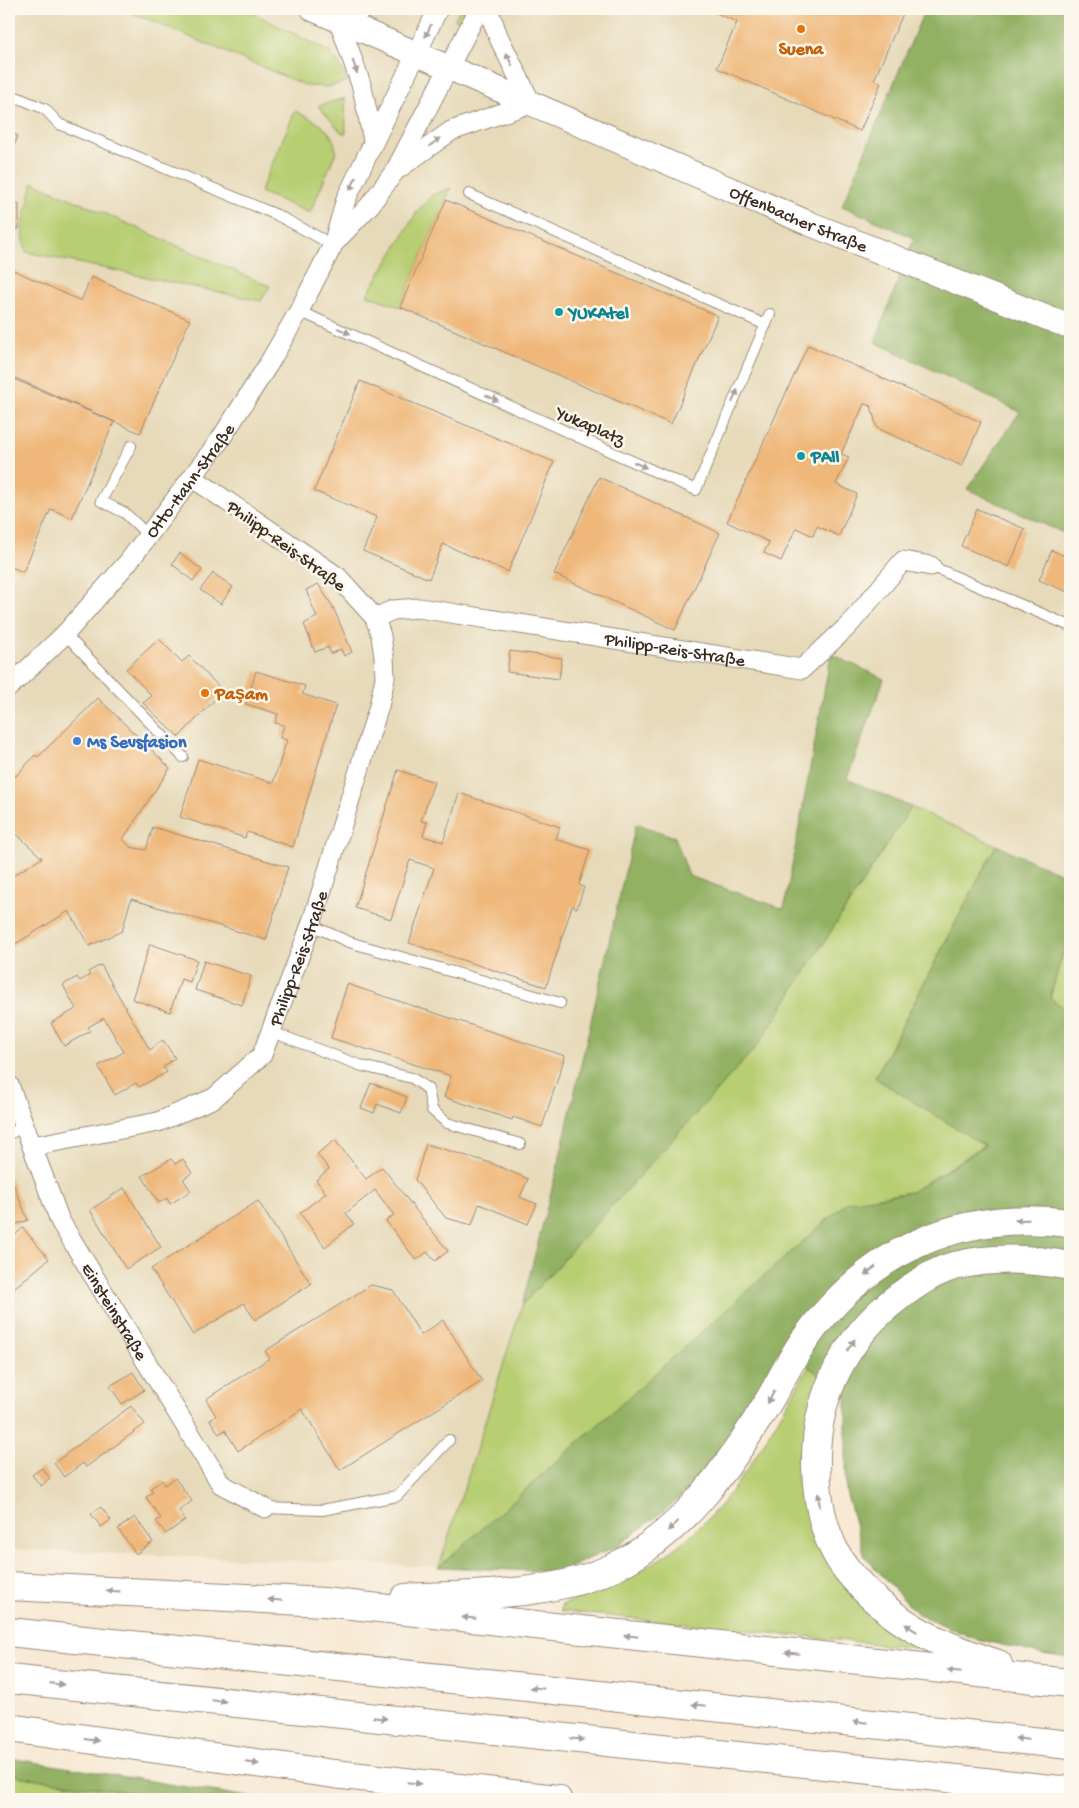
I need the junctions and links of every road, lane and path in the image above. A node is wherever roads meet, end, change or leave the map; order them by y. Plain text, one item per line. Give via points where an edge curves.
1 (313, 9) edge
2 (364, 9) edge
3 (438, 9) edge
4 (480, 9) edge
5 (488, 9) edge
6 (339, 20) junction
7 (418, 54) junction
8 (449, 68) junction
9 (9, 94) edge
10 (531, 103) junction
11 (374, 140) junction
12 (395, 171) junction
13 (469, 194) dead end
14 (333, 245) junction
15 (299, 312) junction
16 (770, 314) dead end
17 (766, 324) junction
18 (1070, 327) edge
19 (132, 446) dead end
20 (193, 478) junction
21 (149, 536) junction
22 (931, 566) joint
23 (375, 618) junction
24 (1070, 626) edge
25 (65, 634) junction
26 (9, 687) edge
27 (183, 757) dead end
28 (311, 925) junction
29 (560, 1003) dead end
30 (272, 1032) junction
31 (9, 1085) edge
32 (17, 1130) edge
33 (520, 1144) dead end
34 (33, 1146) junction
35 (1070, 1223) edge
36 (1070, 1266) edge
37 (449, 1440) dead end
38 (265, 1508) joint
39 (9, 1586) edge
40 (324, 1602) junction
41 (9, 1632) edge
42 (9, 1679) edge
43 (1062, 1683) edge
44 (9, 1728) edge
45 (1070, 1745) edge
46 (1070, 1791) edge
47 (557, 1799) edge

1 - 6 street, Offenbacher Straße
2 - 6 street
3 -> 7 street, Otto-Hahn-Straße
4 - 8 street, Otto-Hahn-Straße
10 -> 5 street
6 - 7 street, Offenbacher Straße
6 -> 11 street via 362,87
7 - 8 street, Offenbacher Straße
7 - 11 street, Otto-Hahn-Straße
8 - 10 street, Offenbacher Straße
8 - 12 street, Otto-Hahn-Straße
9 - 14 lane via 45,109 59,124 277,215
12 -> 10 street via 451,131
10 - 18 street, Offenbacher Straße via 808,223
11 -> 14 street, Otto-Hahn-Straße via 346,199
12 - 14 street, Otto-Hahn-Straße via 370,206
13 - 17 lane
14 - 15 street, Otto-Hahn-Straße
15 -> 17 lane, Yukaplatz via 696,490
15 - 20 street, Otto-Hahn-Straße via 237,414
16 - 17 lane, Yukaplatz
19 - 21 lane via 101,501 125,513
20 - 21 street, Otto-Hahn-Straße
20 - 23 street, Philipp-Reis-Straße via 338,577
21 - 25 street, Otto-Hahn-Straße
22 - 23 street, Philipp-Reis-Straße via 903,561 848,626 802,669 419,608 393,610
22 - 24 lane
23 - 28 street, Philipp-Reis-Straße via 381,636 385,678
25 - 26 street, Otto-Hahn-Straße
25 - 27 lane
28 - 29 lane via 349,942
28 - 30 street, Philipp-Reis-Straße
30 - 33 lane via 362,1066 412,1078 428,1089 432,1110 447,1123
30 - 34 street, Philipp-Reis-Straße via 262,1055 214,1098 158,1122
31 - 32 street, Einsteinstraße
32 - 34 street, Einsteinstraße
34 - 38 street, Einsteinstraße via 60,1221 222,1484
35 -> 40 highway via 1004,1221 958,1228 927,1238 873,1268 835,1302 814,1327 734,1457 700,1500 652,1544 616,1566 574,1582 531,1590
43 -> 36 highway via 957,1650 917,1632 885,1610 846,1568 832,1545 821,1513 816,1450 818,1422 840,1364 870,1321 897,1297 952,1266 982,1260 1016,1258
37 - 38 lane via 397,1496 322,1510
40 -> 39 highway
43 -> 40 highway
45 -> 41 highway
42 -> 46 highway
44 -> 47 highway via 334,1774

